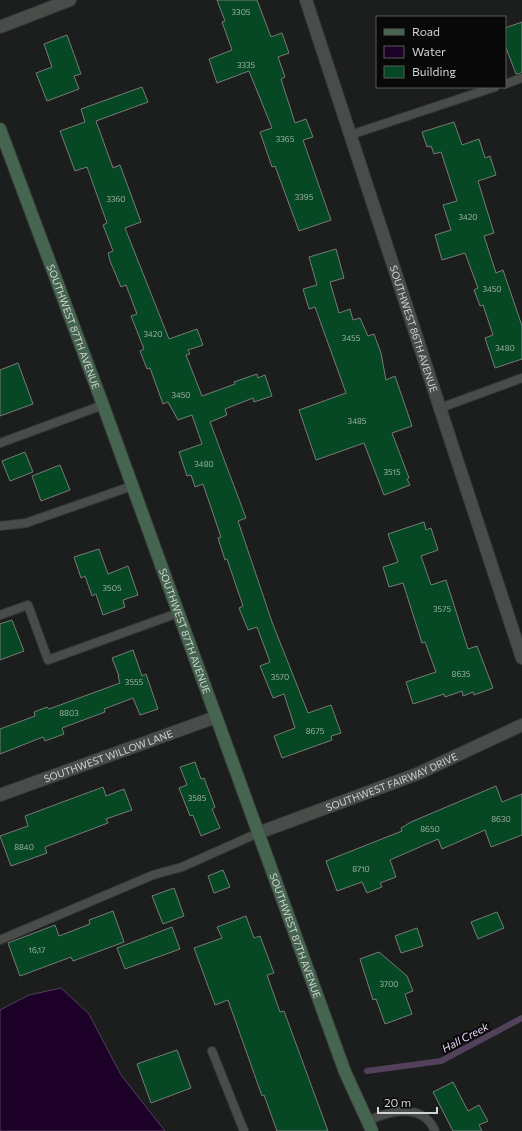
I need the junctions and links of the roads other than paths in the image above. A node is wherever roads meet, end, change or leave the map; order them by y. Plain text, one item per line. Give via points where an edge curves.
1 (70, 0) edge
2 (306, 0) edge
3 (0, 27) edge
4 (522, 78) edge
5 (506, 84) edge
6 (492, 88) edge
7 (0, 129) edge
8 (350, 135) junction
9 (522, 378) edge
10 (103, 405) junction
11 (440, 408) junction
12 (0, 443) edge
13 (132, 486) junction
14 (0, 526) edge
15 (178, 613) junction
16 (0, 615) edge
17 (522, 658) edge
18 (216, 717) junction
19 (522, 725) edge
20 (0, 795) edge
21 (258, 833) junction
22 (0, 940) edge
23 (212, 1051) dead end
24 (370, 1126) edge
25 (244, 1131) edge
26 (435, 1131) edge

1 - 3 street
2 - 8 street, SOUTHWEST 86TH AVENUE
4 - 5 lane
6 - 8 lane
7 - 10 street, SOUTHWEST 87TH AVENUE
8 - 11 street, SOUTHWEST 86TH AVENUE
9 - 11 lane
10 - 12 lane
10 - 13 street, SOUTHWEST 87TH AVENUE
11 - 17 street, SOUTHWEST 86TH AVENUE
13 - 14 lane via 26,523
13 - 15 street, SOUTHWEST 87TH AVENUE
15 - 16 lane via 48,660 28,605
15 - 18 street, SOUTHWEST 87TH AVENUE
18 - 20 street, SOUTHWEST WILLOW LANE
18 - 21 street, SOUTHWEST 87TH AVENUE
19 - 21 street, SOUTHWEST FAIRWAY DRIVE via 417,774
21 - 22 lane via 182,867 153,875
21 - 24 street, SOUTHWEST 87TH AVENUE via 345,1072
23 - 25 lane
24 - 26 lane via 383,1115 400,1111 421,1113 432,1123

